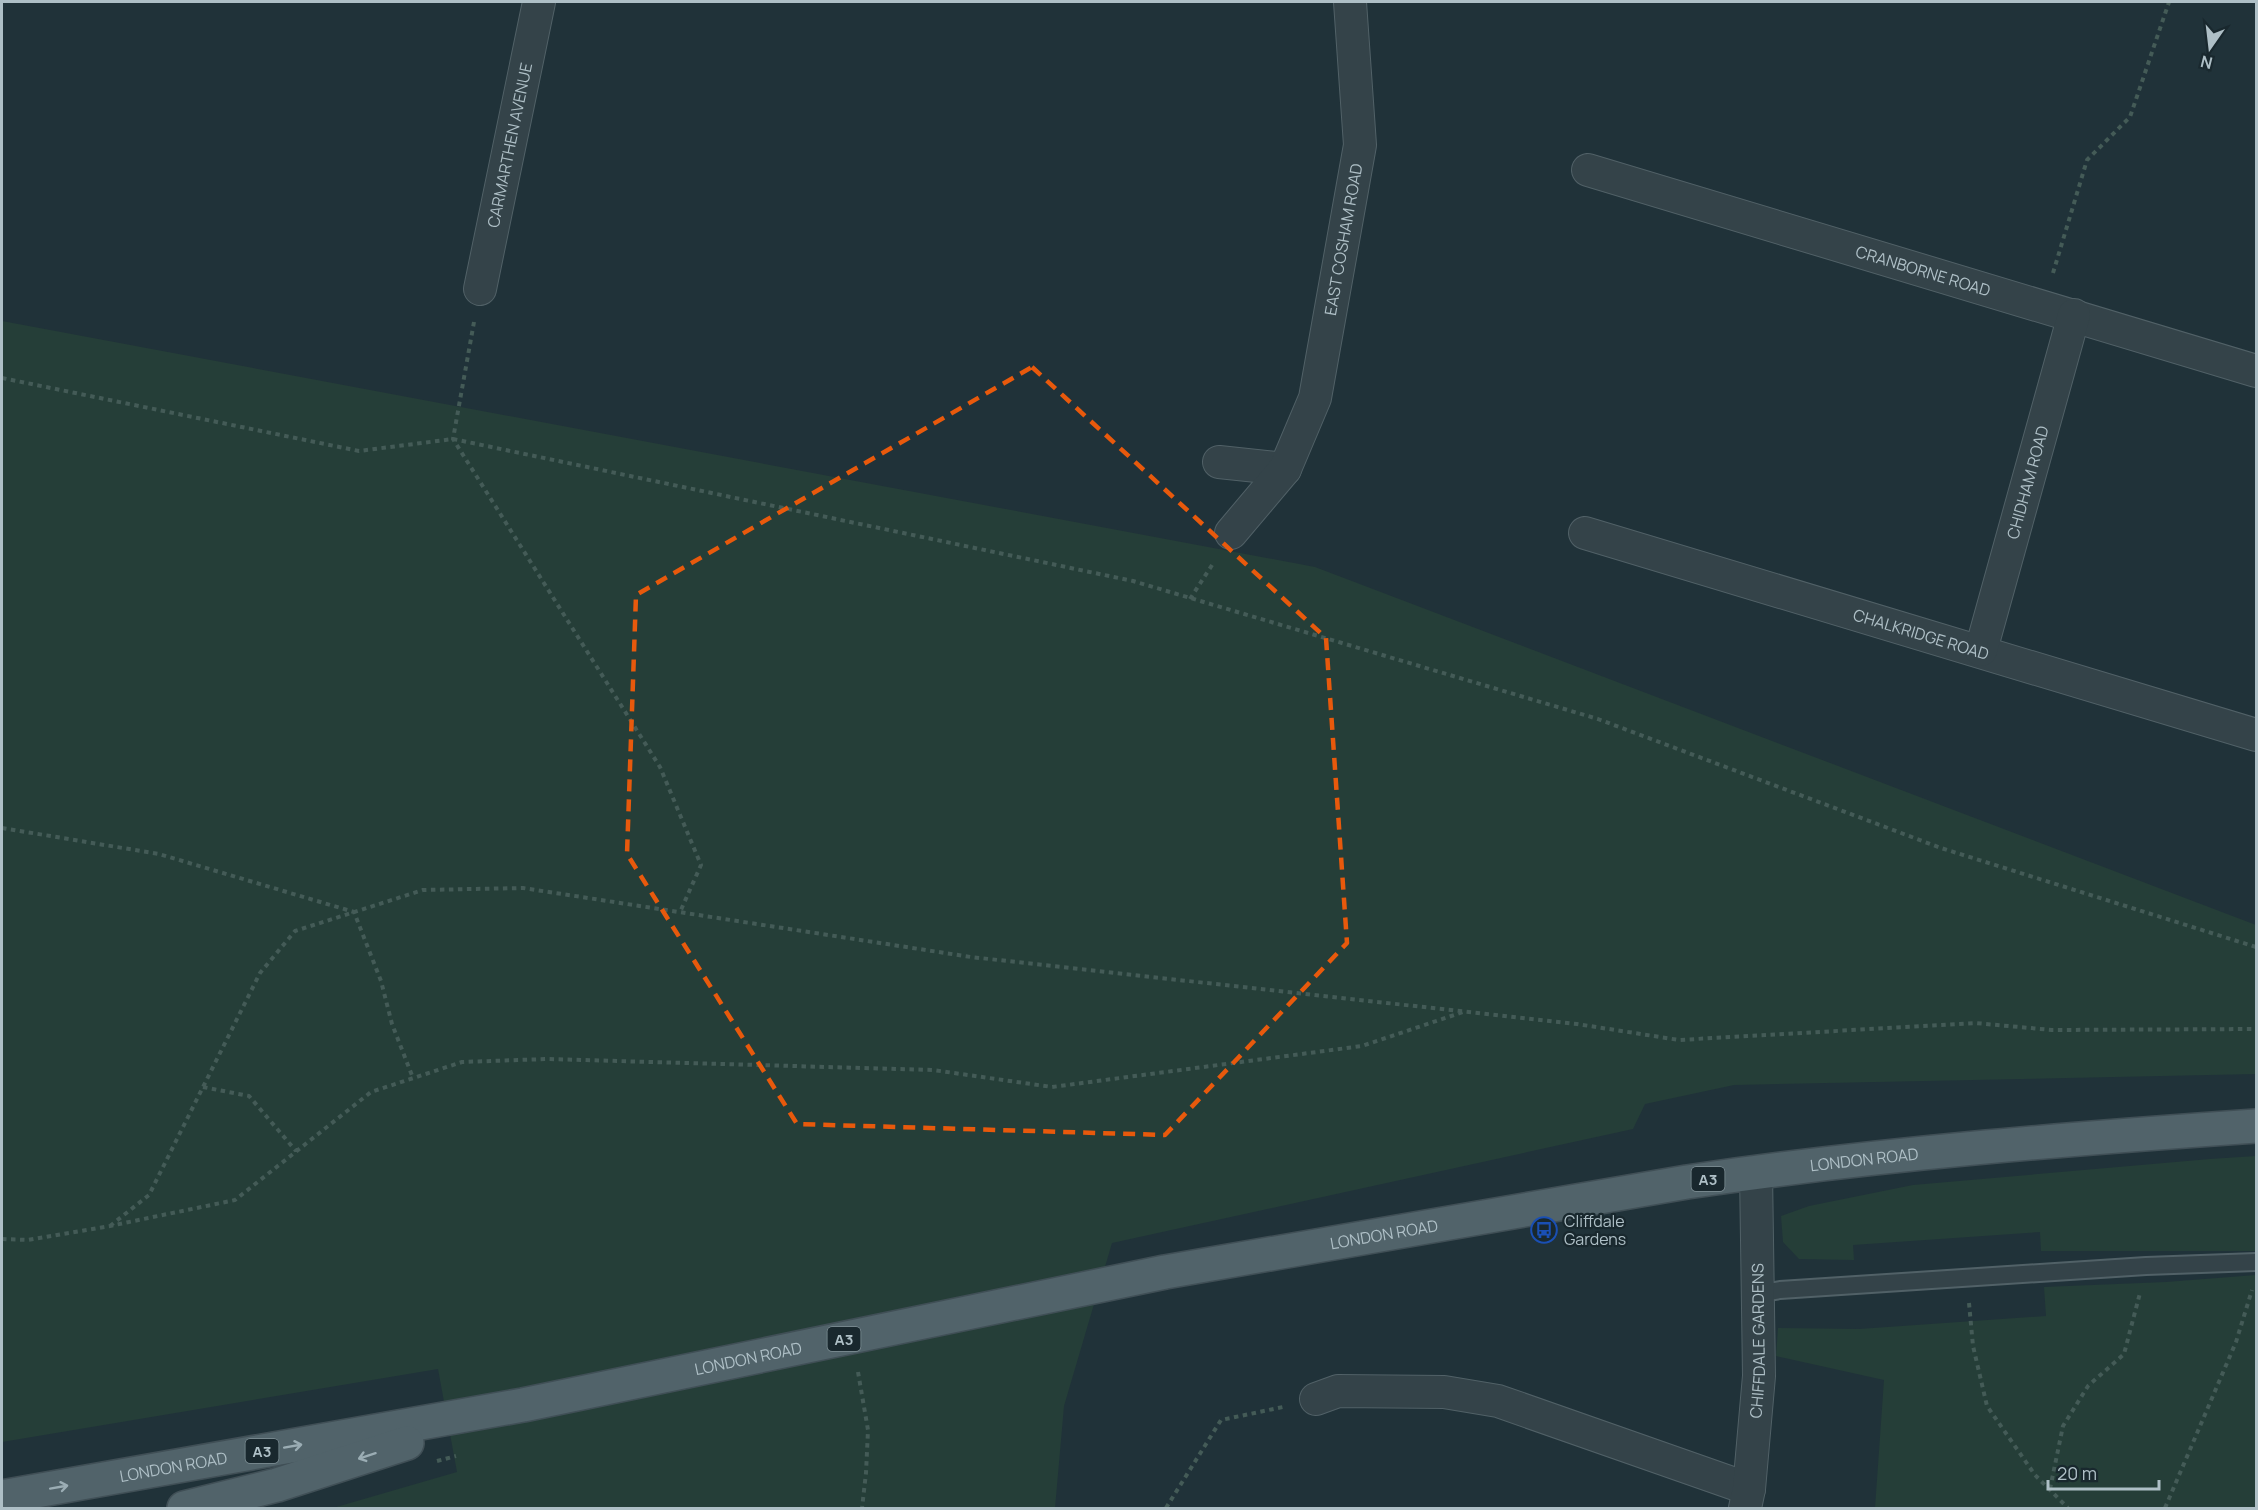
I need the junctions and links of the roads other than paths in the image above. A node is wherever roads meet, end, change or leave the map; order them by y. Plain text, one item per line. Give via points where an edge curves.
1 (539, 2) edge
2 (1350, 2) edge
3 (1588, 170) dead end
4 (480, 289) road end
5 (2074, 315) junction
6 (2256, 371) edge
7 (1219, 462) dead end
8 (1285, 469) junction
9 (1231, 533) road end
10 (1585, 533) dead end
11 (1981, 650) junction
12 (2256, 735) edge
13 (2256, 1126) edge
14 (1756, 1172) junction
15 (2256, 1262) edge
16 (1758, 1294) junction
17 (1316, 1399) road end
18 (523, 1405) junction
19 (277, 1485) junction
20 (2, 1497) edge
21 (1747, 1499) edge
22 (184, 1509) edge
23 (246, 1509) edge

1 - 4 street, CARMARTHEN AVENUE
2 - 8 street, EAST COSHAM ROAD via 1360,145 1315,398
3 - 5 street, CRANBORNE ROAD
5 - 6 street, CRANBORNE ROAD
5 - 11 street, CHIDHAM ROAD
7 - 8 street
8 - 9 street, EAST COSHAM ROAD
10 - 11 street, CHALKRIDGE ROAD
11 - 12 street, CHALKRIDGE ROAD
13 - 14 main road, LONDON ROAD / A3 via 2069,1139
14 - 16 street, CHIFFDALE GARDENS
14 - 18 main road, LONDON ROAD / A3 via 1165,1272
15 - 16 lane via 2146,1266
16 - 21 street, CHIFFDALE GARDENS via 1759,1376
17 - 21 street via 1338,1391 1444,1392 1498,1401
18 -> 19 main road, LONDON ROAD / A3
20 -> 18 main road, LONDON ROAD / A3
19 - 22 main road, LONDON ROAD / A3
19 - 23 main road

